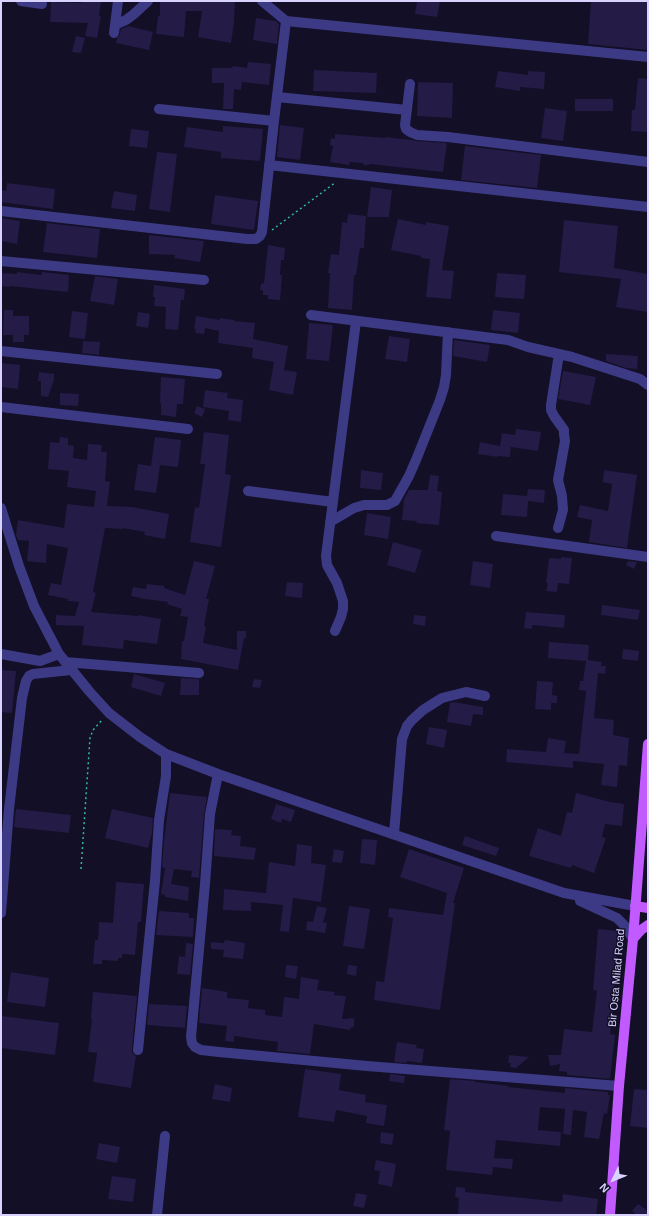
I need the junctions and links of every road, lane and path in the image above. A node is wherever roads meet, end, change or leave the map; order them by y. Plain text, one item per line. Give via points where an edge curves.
1 (21, 1) edge
2 (118, 1) edge
3 (148, 1) edge
4 (262, 1) edge
5 (42, 4) dead end
6 (286, 21) junction
7 (648, 57) edge
8 (410, 84) dead end
9 (277, 97) junction
10 (159, 109) dead end
11 (407, 110) junction
12 (274, 121) junction
13 (648, 162) edge
14 (269, 165) junction
15 (347, 174) junction
16 (648, 207) edge
17 (1, 211) edge
18 (260, 236) junction
19 (1, 261) edge
20 (204, 280) dead end
21 (311, 315) dead end
22 (356, 321) junction
23 (448, 332) junction
24 (1, 351) edge
25 (559, 354) junction
26 (217, 374) dead end
27 (648, 385) edge
28 (1, 406) edge
29 (188, 429) dead end
30 (248, 491) dead end
31 (333, 502) junction
32 (1, 508) edge
33 (330, 522) junction
34 (558, 528) dead end
35 (496, 536) dead end
36 (648, 557) edge
37 (335, 631) dead end
38 (1, 654) edge
39 (65, 662) junction
40 (199, 673) dead end
41 (485, 696) dead end
42 (109, 713) junction
43 (648, 744) edge
44 (166, 754) junction
45 (218, 774) junction
46 (394, 834) junction
47 (80, 869) dead end
48 (564, 893) junction
49 (635, 906) junction
50 (648, 908) edge
51 (1, 913) edge
52 (648, 925) edge
53 (633, 939) junction
54 (138, 1050) dead end
55 (619, 1086) junction
56 (165, 1136) dead end
57 (157, 1215) edge
58 (610, 1215) edge

1 - 5 street
2 - 3 street via 114,29
4 - 6 street
6 - 7 street
6 - 9 street
8 - 11 street
9 - 11 street
9 - 12 street
10 - 12 street
11 - 13 street via 406,129 418,135
12 - 14 street
14 - 15 street
14 - 18 street
15 - 16 street
15 - 18 path
17 - 18 street via 247,239 256,239
19 - 20 street
21 - 22 street
22 - 23 street
22 - 31 street
23 - 25 street via 508,340
23 - 33 street via 444,387 416,460 395,501 387,505 364,505 354,508
24 - 26 street
25 - 27 street via 640,379
25 - 34 street via 551,405 554,416 564,430 565,441 558,480 563,510
28 - 29 street
30 - 31 street
31 - 33 street
32 - 39 street via 29,592 44,626
33 - 37 street via 327,565 343,601 341,617
35 - 36 street
38 - 39 street via 40,661
39 - 40 street
39 - 42 street
39 - 51 street via 28,676 26,681 8,817
41 - 46 street via 466,692 442,698 423,710 407,726 402,739
42 - 44 street
42 - 47 path via 93,730 90,738
43 - 49 main road, Bir Osta Milad Road
44 - 45 street
44 - 54 street via 166,776 159,820
45 - 46 street
45 - 55 street via 210,814 191,1037 195,1047 201,1050 343,1064
46 - 48 street
48 - 49 street
48 - 53 street via 618,918
49 - 50 main road
49 - 53 main road, Bir Osta Milad Road
52 - 53 main road
53 - 55 main road, Bir Osta Milad Road
55 - 58 main road, Bir Osta Milad Road
56 - 57 street

